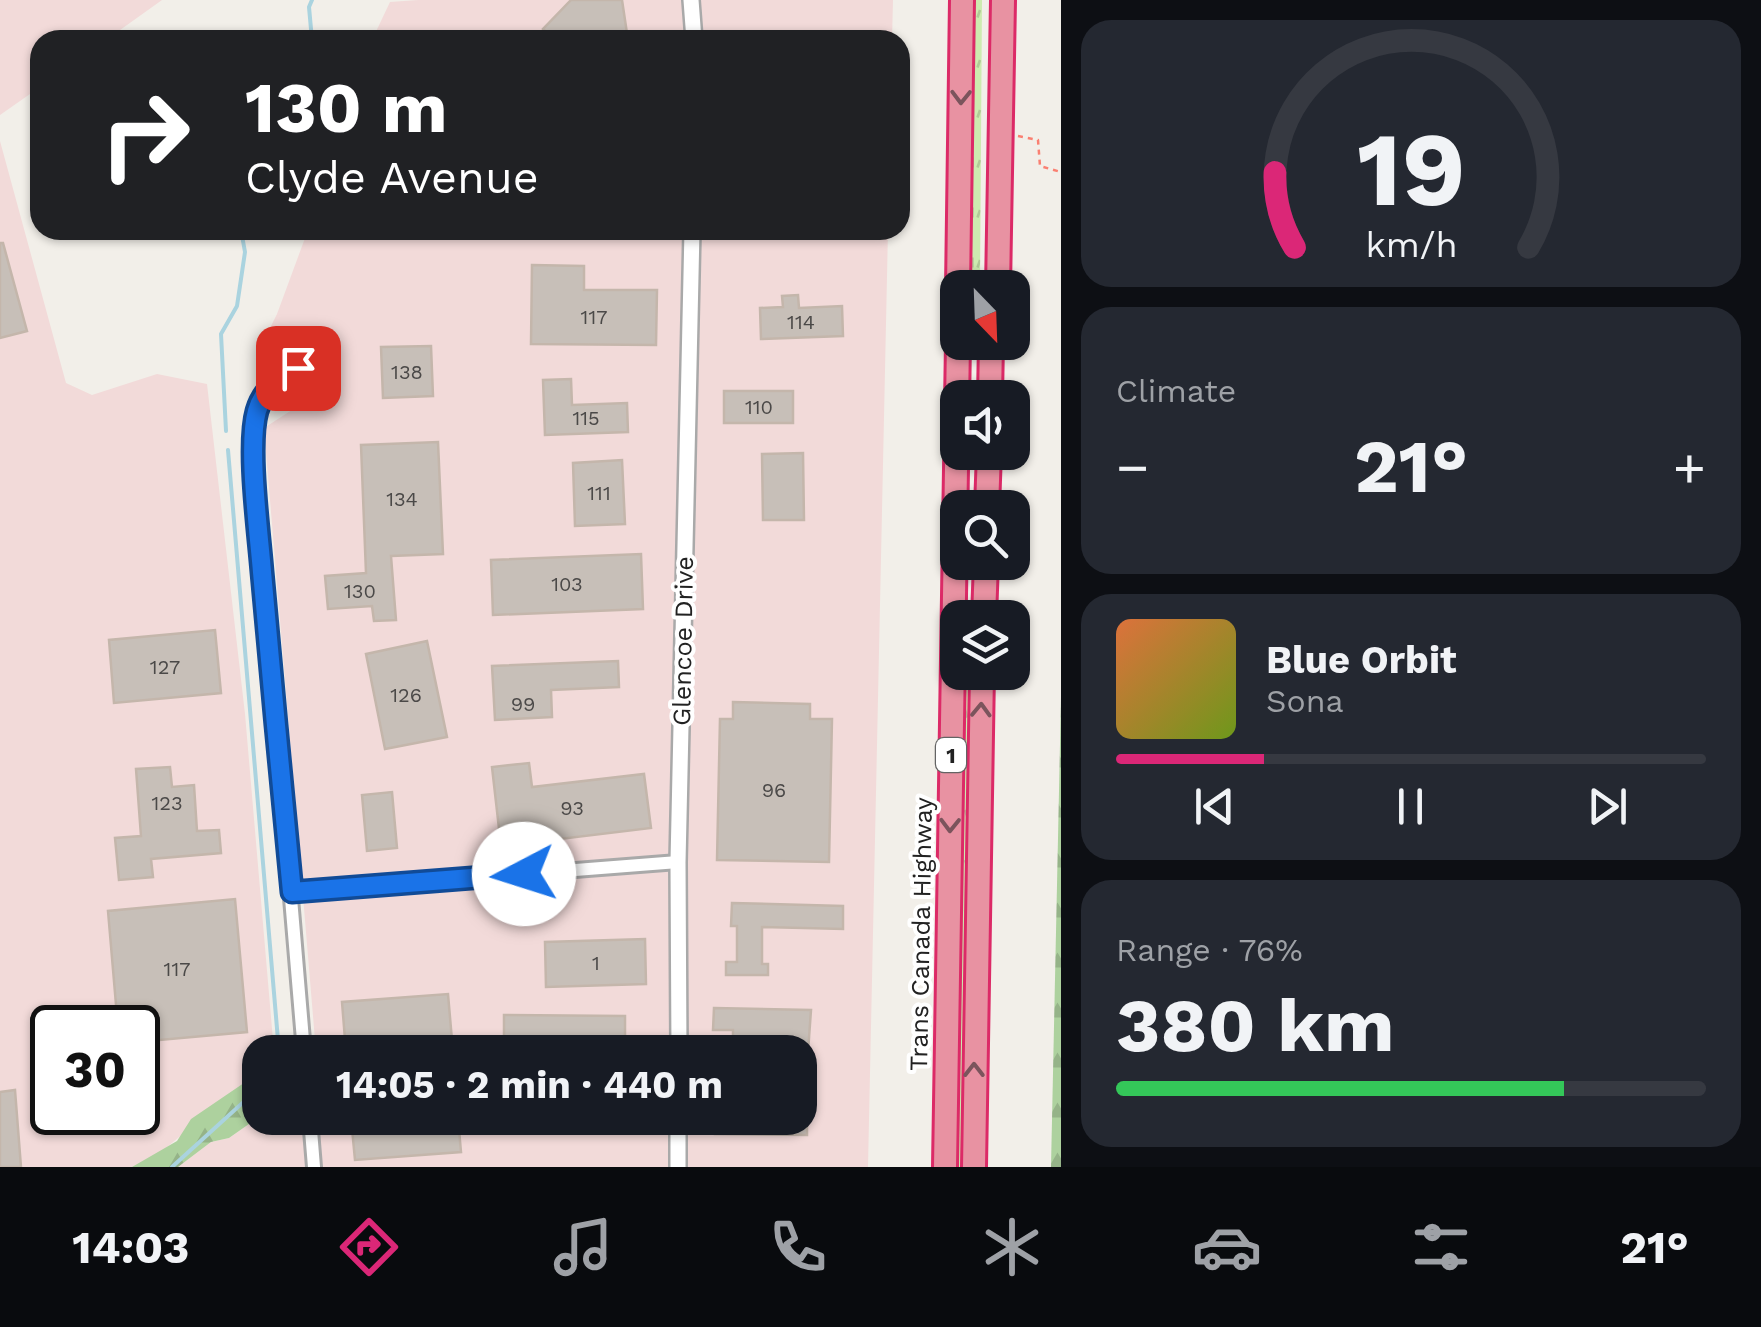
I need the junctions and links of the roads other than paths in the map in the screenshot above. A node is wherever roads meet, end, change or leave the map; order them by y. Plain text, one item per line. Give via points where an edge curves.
1 (691, 0) edge
2 (962, 0) edge
3 (992, 0) edge
4 (1003, 0) edge
5 (693, 30) edge
6 (692, 240) edge
7 (958, 270) edge
8 (995, 270) edge
9 (996, 270) edge
10 (958, 360) edge
11 (298, 368) dead end
12 (982, 690) edge
13 (678, 862) junction
14 (292, 892) junction
15 (303, 1035) edge
16 (678, 1035) edge
17 (311, 1135) edge
18 (678, 1135) edge
19 (314, 1167) edge
20 (678, 1167) edge
21 (945, 1167) edge
22 (974, 1167) edge

1 - 5 street
2 -> 7 highway
3 - 8 highway
4 - 9 highway
6 - 13 street, Glencoe Drive
10 -> 21 highway, Trans Canada Highway / 1
11 - 14 street via 264,395 255,433 258,533
22 -> 12 highway, 1
13 - 14 street
13 - 16 street, Glencoe Drive
14 - 15 street
17 - 19 street
18 - 20 street

